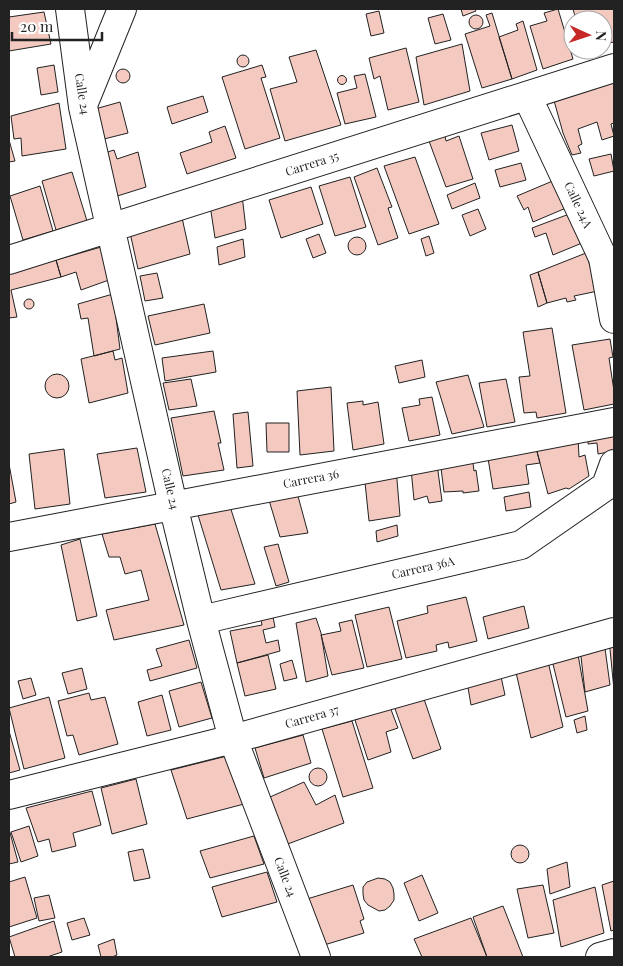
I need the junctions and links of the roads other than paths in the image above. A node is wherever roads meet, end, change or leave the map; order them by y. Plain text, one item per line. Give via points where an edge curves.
1 (70, 9) edge
2 (122, 9) edge
3 (614, 68) edge
4 (527, 96) junction
5 (83, 107) junction
6 (111, 228) junction
7 (9, 260) edge
8 (614, 319) edge
9 (614, 422) edge
10 (614, 464) edge
11 (173, 505) junction
12 (9, 537) edge
13 (201, 620) junction
14 (614, 632) edge
15 (233, 739) junction
16 (9, 795) edge
17 (614, 953) edge
18 (316, 957) edge
19 (600, 957) edge

1 - 5 street, Calle 24
2 - 5 street
3 - 4 street, Carrera 35
4 - 6 street, Carrera 35
4 - 8 street, Calle 24A via 603,258
5 - 6 street, Calle 24
6 - 7 street, Carrera 35
6 - 11 street, Calle 24
9 - 11 street, Carrera 36
10 - 13 street, Carrera 36A via 606,486 521,545
11 - 12 street, Carrera 36
11 - 13 street, Calle 24
13 - 15 street, Calle 24
14 - 15 street, Carrera 37
15 - 16 street, Carrera 37
15 - 18 street, Calle 24
17 - 19 street

